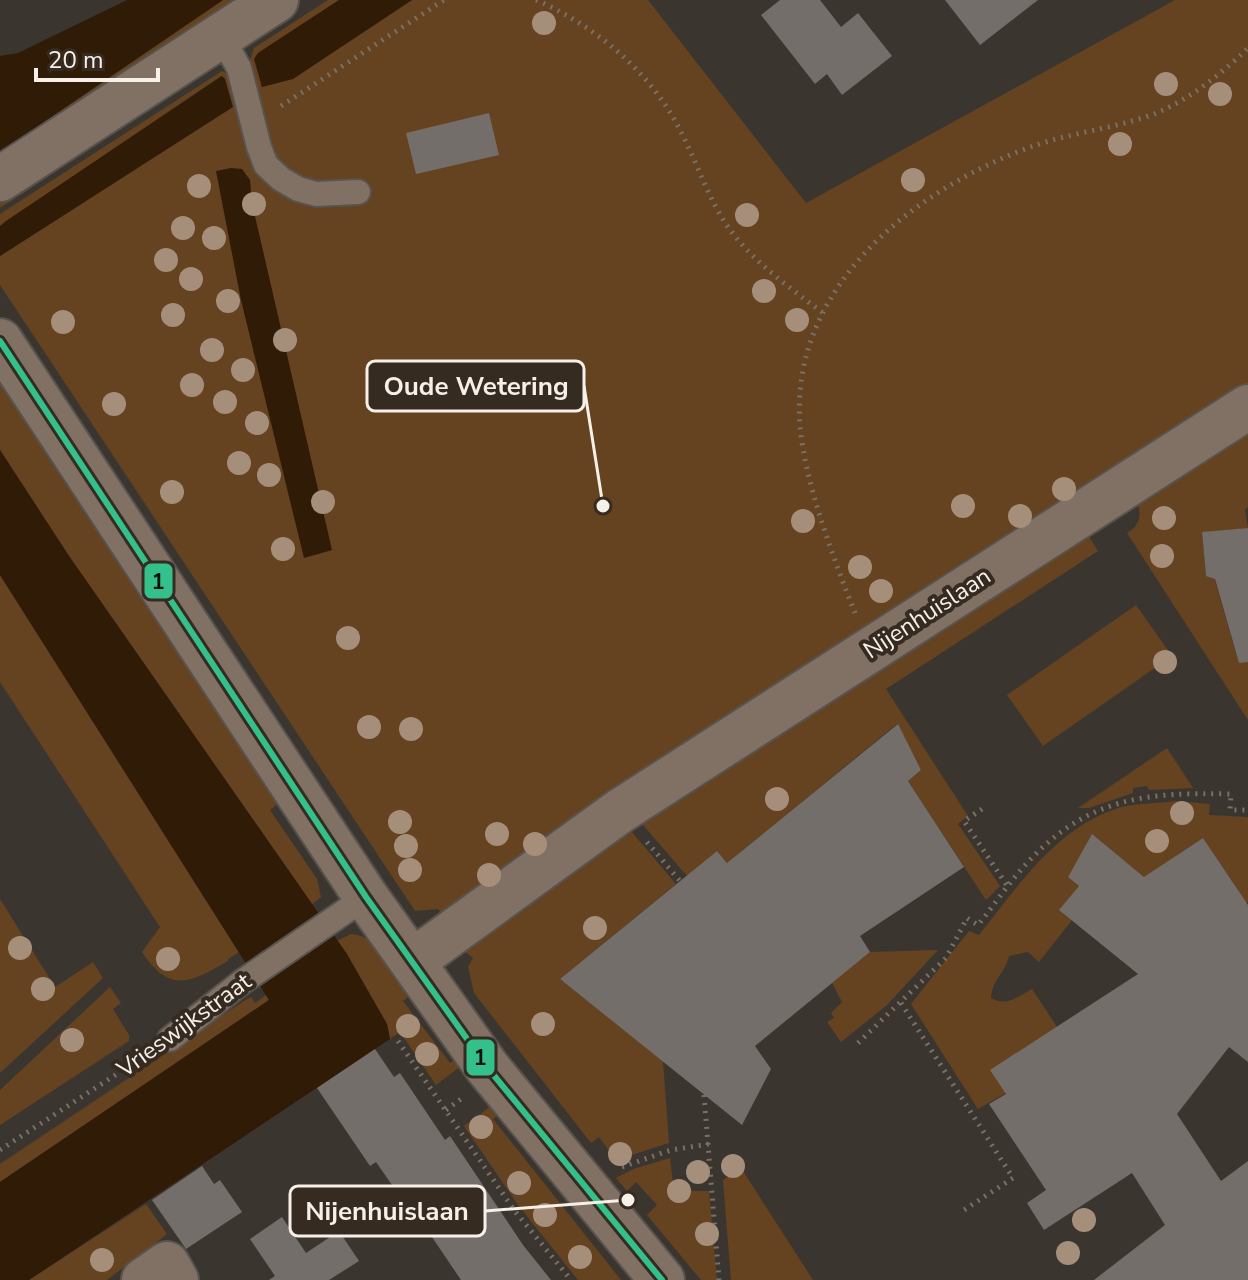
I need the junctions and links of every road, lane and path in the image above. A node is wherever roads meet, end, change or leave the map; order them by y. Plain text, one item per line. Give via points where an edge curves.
1 (276, 0) edge
2 (444, 0) edge
3 (536, 0) edge
4 (1248, 48) edge
5 (230, 52) junction
6 (249, 107) junction
7 (0, 179) edge
8 (358, 192) dead end
9 (823, 313) junction
10 (0, 341) edge
11 (1248, 407) edge
12 (867, 652) junction
13 (982, 809) dead end
14 (1248, 810) edge
15 (1008, 887) junction
16 (366, 897) junction
17 (413, 961) junction
18 (901, 1003) junction
19 (170, 1039) joint
20 (398, 1041) dead end
21 (858, 1043) dead end
22 (704, 1095) dead end
23 (709, 1144) junction
24 (0, 1150) edge
25 (591, 1196) junction
26 (961, 1212) dead end
27 (144, 1280) edge
28 (176, 1280) edge
29 (571, 1280) edge
30 (662, 1280) edge
31 (719, 1280) edge

1 - 5 street
2 - 6 path via 285,105
3 - 9 path via 583,25 628,62 666,106 728,227 767,268
4 - 9 path via 1206,84 1154,113 1036,146 945,187 858,260
5 - 6 lane
5 - 7 street
6 - 8 lane via 266,165 281,179 316,194
9 - 12 path via 803,373 800,425 810,477
10 - 16 street
11 - 12 street, Nijenhuislaan
12 - 17 street, Nijenhuislaan via 620,811
13 - 15 path via 964,821
14 - 15 path via 1230,810 1231,794 1183,793 1101,808 1069,826
15 - 18 path via 978,925 967,918 946,958
16 - 17 street
16 - 19 lane, Vrieswijkstraat
17 - 25 street via 487,1067
18 - 21 path
18 - 26 path via 1013,1178
19 - 24 path, Vrieswijkstraat
20 - 29 path via 514,1210
22 - 23 path
23 - 25 path via 631,1162 607,1176
23 - 31 path
25 - 30 street
27 - 28 street via 167,1264

